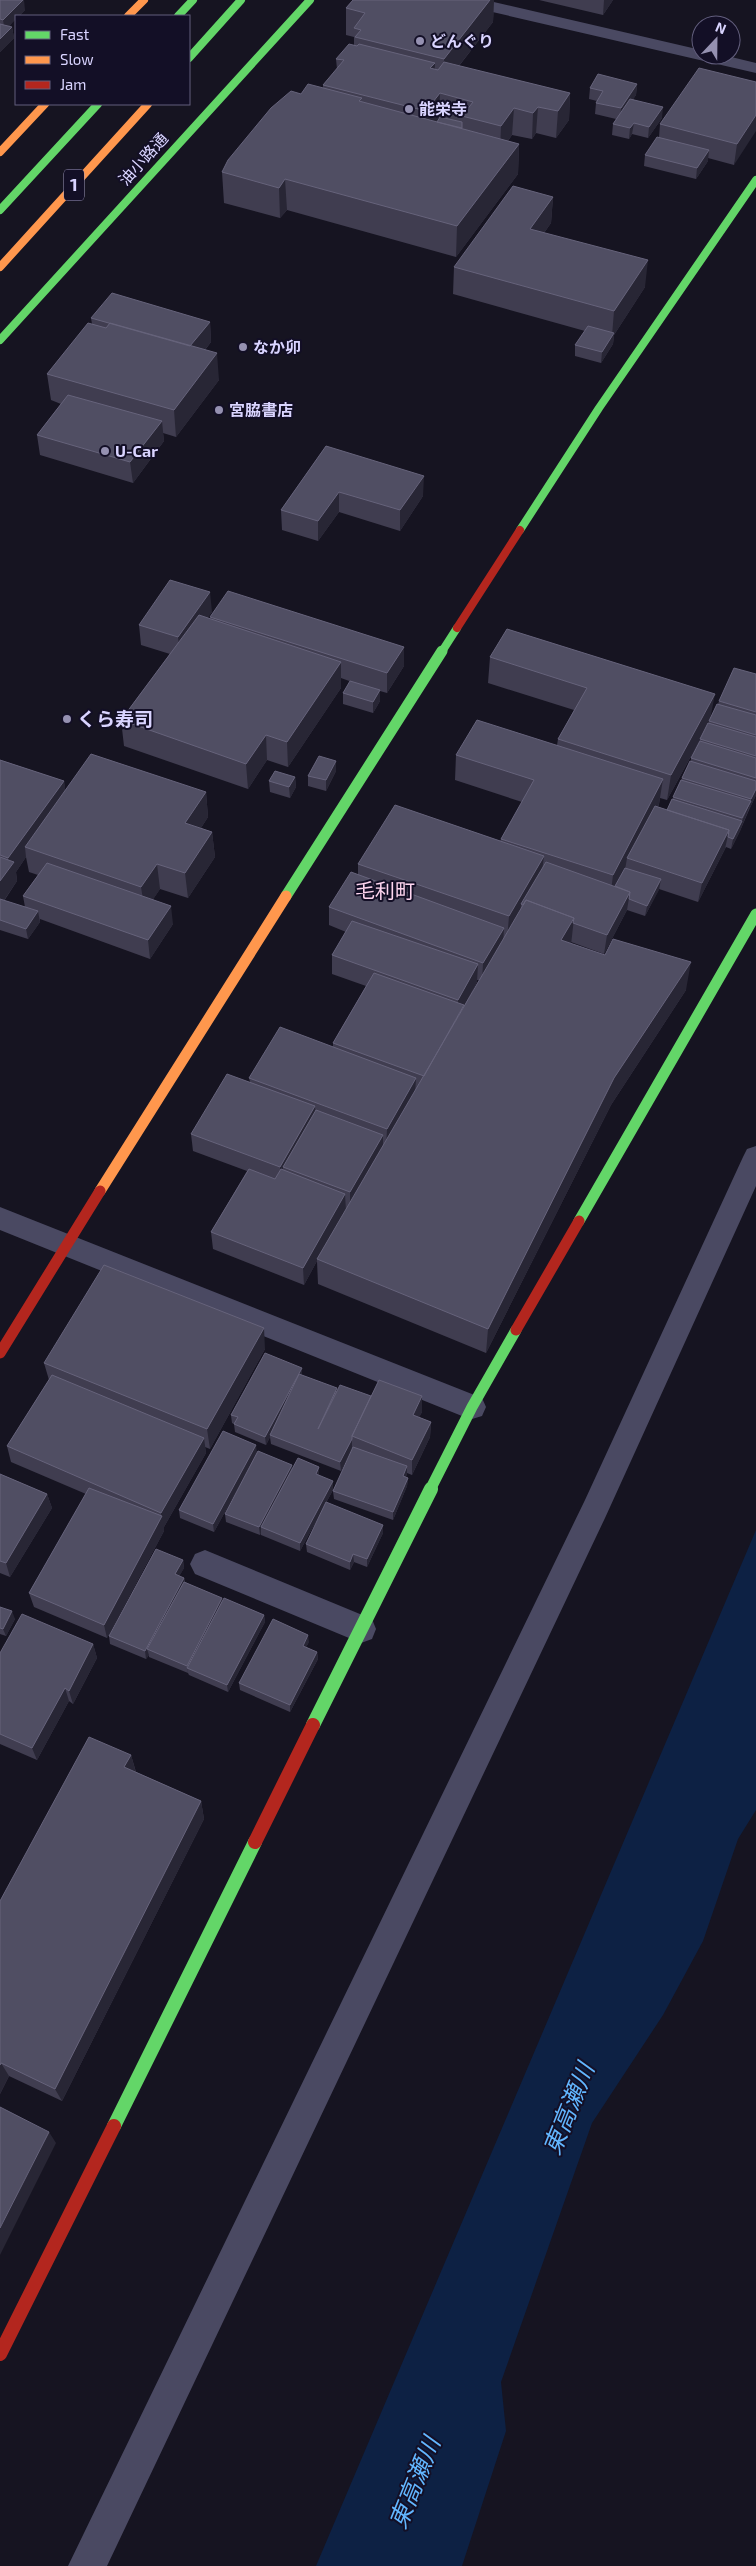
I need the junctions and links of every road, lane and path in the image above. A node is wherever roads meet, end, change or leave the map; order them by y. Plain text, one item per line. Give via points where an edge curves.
1 (144, 0) edge
2 (193, 0) edge
3 (241, 0) edge
4 (310, 0) edge
5 (462, 0) edge
6 (129, 15) edge
7 (179, 15) edge
8 (190, 57) edge
9 (756, 68) edge
10 (44, 105) edge
11 (97, 105) edge
12 (147, 105) edge
13 (0, 152) edge
14 (756, 180) edge
15 (0, 210) edge
16 (0, 267) edge
17 (0, 340) edge
18 (756, 914) edge
19 (756, 1157) edge
20 (0, 1218) edge
21 (67, 1245) junction
22 (0, 1353) edge
23 (472, 1407) junction
24 (205, 1564) dead end
25 (361, 1628) junction
26 (0, 2354) edge
27 (87, 2566) edge

1 - 6 main road
2 - 7 main road
3 - 8 main road
4 - 17 main road, 油小路通
5 - 9 street
10 - 13 main road
11 - 15 main road, 1
12 - 16 main road, 1
14 - 21 main road via 599,408 206,1020
18 - 23 main road
19 - 27 street via 596,1509
20 - 21 street
21 - 22 main road
21 - 23 street
23 - 25 main road
24 - 25 street
25 - 26 main road

